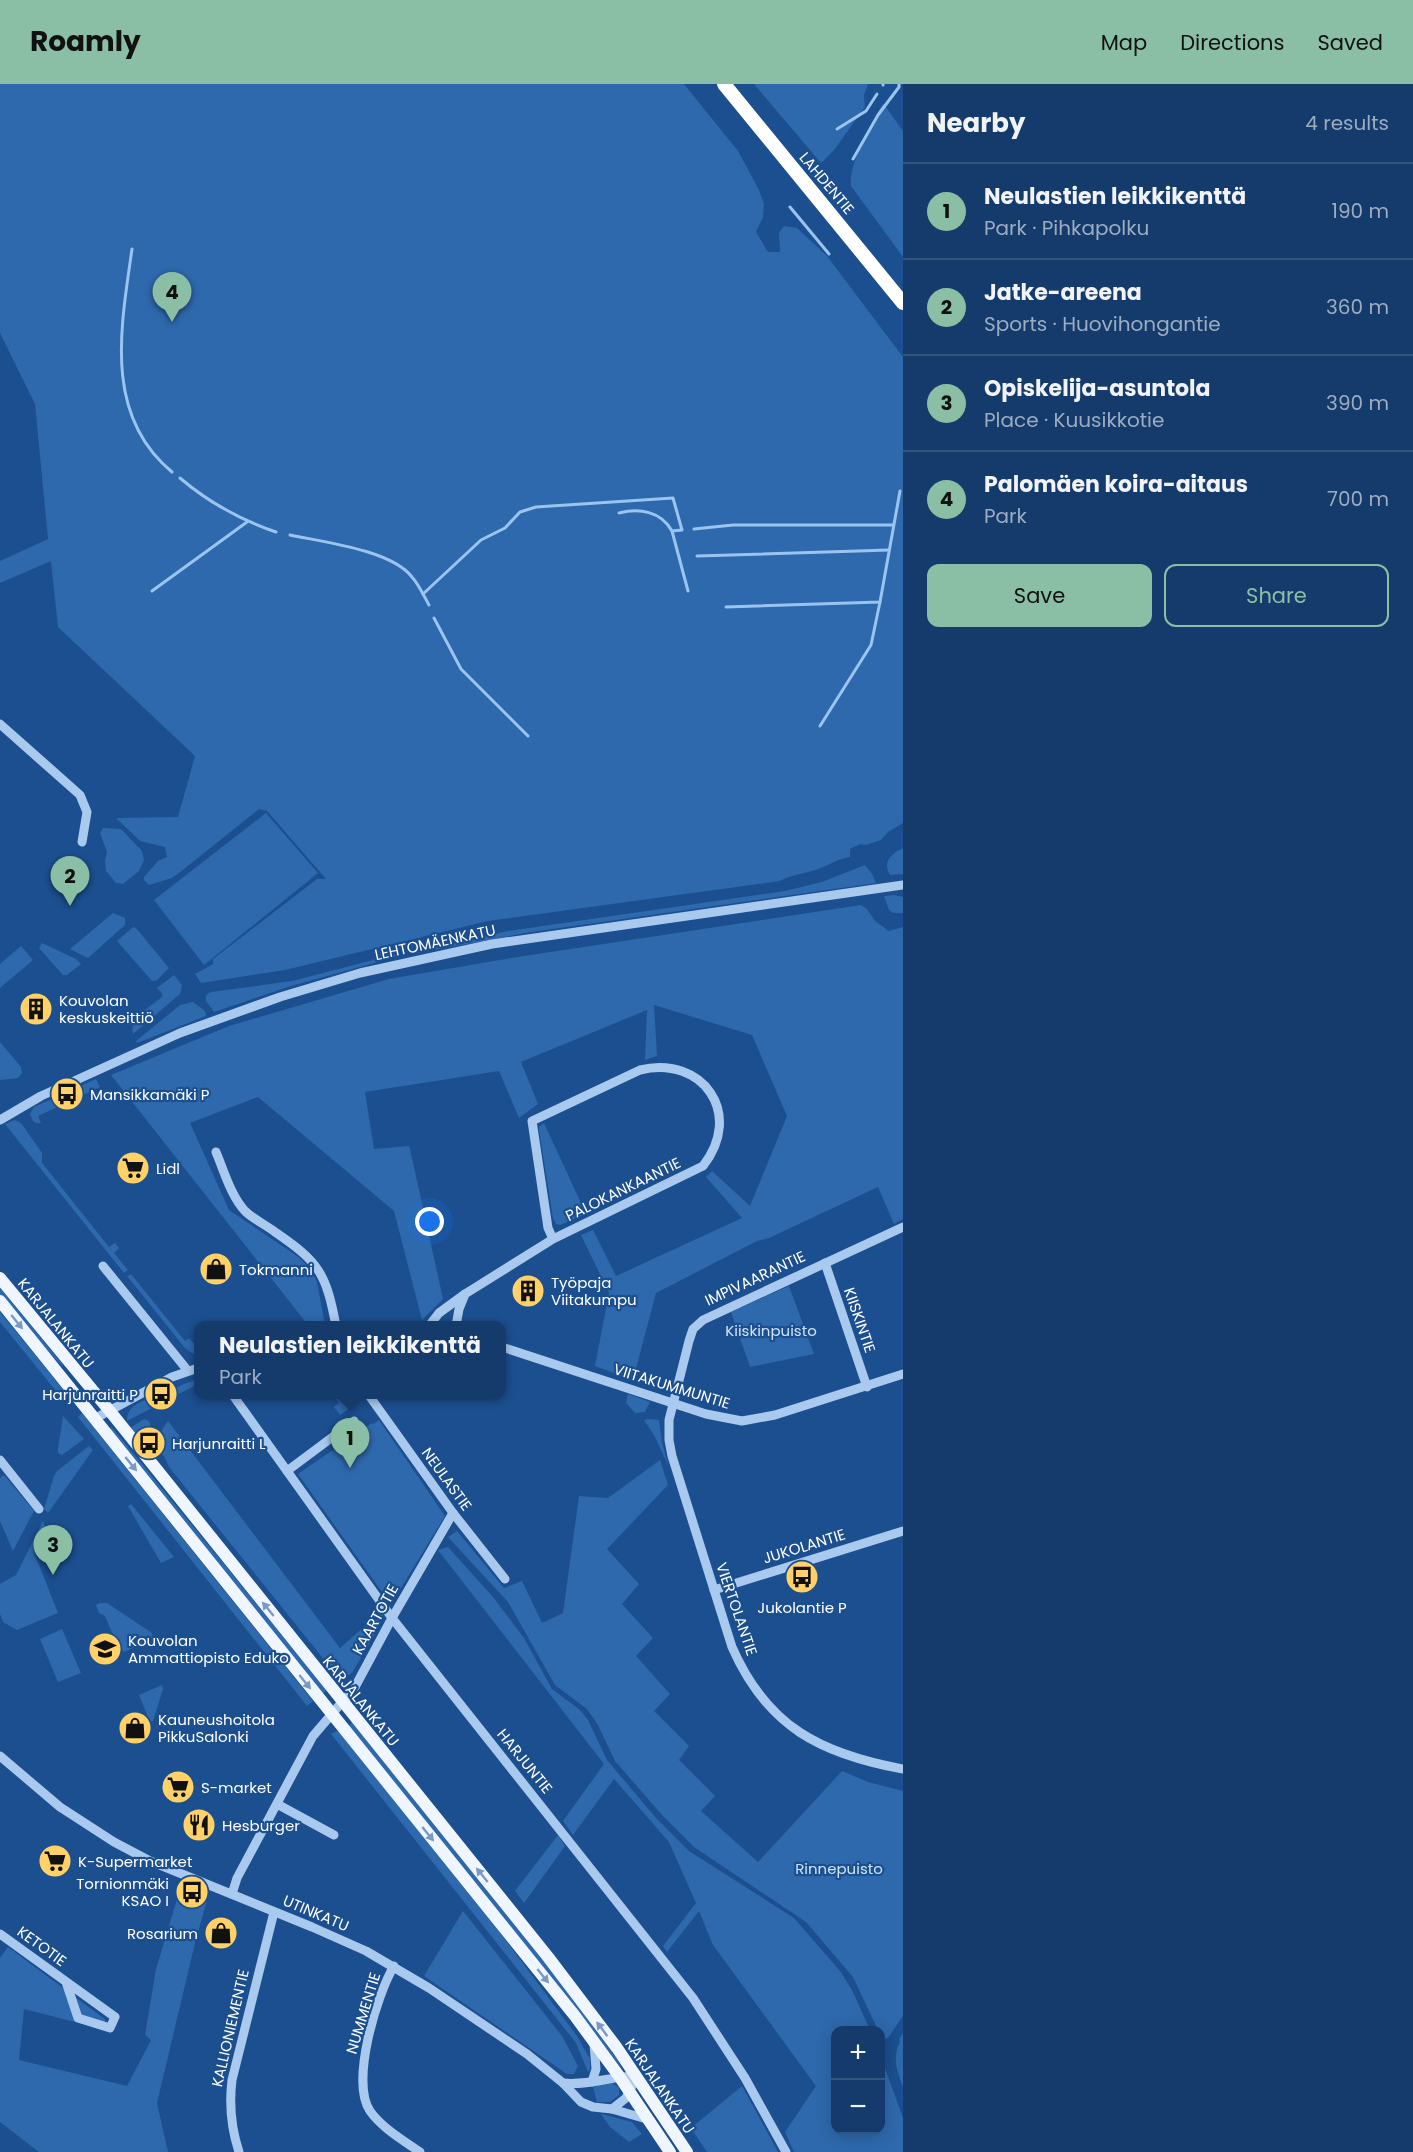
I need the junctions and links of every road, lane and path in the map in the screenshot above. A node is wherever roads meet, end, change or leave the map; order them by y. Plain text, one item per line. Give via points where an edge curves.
1 (724, 84) edge
2 (903, 303) edge
3 (0, 724) edge
4 (82, 842) dead end
5 (903, 885) edge
6 (0, 1120) edge
7 (216, 1152) dead end
8 (903, 1227) edge
9 (553, 1239) junction
10 (825, 1263) junction
11 (103, 1266) dead end
12 (0, 1278) edge
13 (465, 1294) junction
14 (0, 1301) edge
15 (335, 1321) edge
16 (433, 1321) edge
17 (457, 1321) edge
18 (506, 1348) edge
19 (194, 1369) edge
20 (188, 1371) junction
21 (903, 1374) edge
22 (867, 1386) junction
23 (235, 1399) edge
24 (371, 1399) edge
25 (674, 1404) junction
26 (109, 1410) junction
27 (94, 1419) junction
28 (354, 1421) dead end
29 (0, 1460) edge
30 (287, 1471) junction
31 (39, 1509) dead end
32 (453, 1513) junction
33 (903, 1531) edge
34 (505, 1579) dead end
35 (714, 1590) junction
36 (392, 1618) junction
37 (344, 1703) junction
38 (333, 1715) junction
39 (0, 1756) edge
40 (903, 1769) edge
41 (277, 1804) junction
42 (334, 1835) dead end
43 (232, 1894) junction
44 (274, 1912) junction
45 (0, 1934) edge
46 (394, 1966) junction
47 (66, 1982) junction
48 (594, 2041) junction
49 (620, 2076) junction
50 (637, 2076) junction
51 (592, 2082) junction
52 (563, 2083) junction
53 (630, 2092) junction
54 (612, 2109) junction
55 (650, 2120) junction
56 (239, 2152) edge
57 (420, 2152) edge
58 (670, 2152) edge
59 (687, 2152) edge
60 (786, 2152) edge

1 - 2 highway, LAHDENTIE
3 - 4 street via 80,795 87,812
5 - 6 street, LEHTOMÄENKATU via 515,940 360,973 180,1033 40,1096
7 - 15 street via 246,1212 296,1246 318,1267
8 - 10 street, IMPIVAARANTIE
9 - 9 street, PALOKANKAANTIE via 703,1166 715,1147 720,1124 715,1100 702,1082 665,1066 640,1070 532,1121
9 - 13 street, PALOKANKAANTIE
10 - 22 street, KIISKINTIE
10 - 25 street, IMPIVAARANTIE via 703,1320 693,1329
11 - 20 street
12 - 26 main road, KARJALANKATU
13 - 16 street, PALOKANKAANTIE
13 - 17 street
14 -> 27 main road, KARJALANKATU
18 - 25 street, VIITAKUMMUNTIE
19 - 20 street
20 - 26 street
21 - 22 street, VIITAKUMMUNTIE
22 - 25 street, VIITAKUMMUNTIE via 752,1420 716,1417
23 - 30 street, HARJUNTIE
24 - 32 street, NEULASTIE
25 - 35 street, VIERTOLANTIE via 668,1429 672,1456
26 - 27 street
37 -> 26 main road, KARJALANKATU
27 -> 38 main road, KARJALANKATU
28 - 30 street
29 - 31 street
30 - 36 street, HARJUNTIE
32 - 34 street, NEULASTIE
32 - 36 street, KAARTOTIE
33 - 35 street, JUKOLANTIE
35 - 40 street, VIERTOLANTIE via 740,1666 779,1717 832,1751
36 - 37 street, KAARTOTIE
36 - 60 street, HARJUNTIE via 674,1971 730,2052
37 - 38 street, KAARTOTIE
50 -> 37 main road, KARJALANKATU via 548,1957
38 - 41 street, KAARTOTIE via 313,1736
38 -> 48 main road, KARJALANKATU
39 - 43 street, UTINKATU via 60,1807 96,1831 150,1861
41 - 42 street
41 - 43 street, KAARTOTIE
43 - 44 street, UTINKATU
44 - 46 street, UTINKATU
44 - 56 street, KALLIONIEMENTIE via 232,2080 231,2121
45 - 47 street, KETOTIE
46 - 52 street, UTINKATU
46 - 57 street, NUMMENTIE via 366,2046 363,2090 370,2112 378,2121
47 - 47 street, KETOTIE via 78,2018 110,2028 116,2017
48 - 49 main road, KARJALANKATU
48 - 51 street via 596,2069
49 - 50 street
49 - 51 street
49 - 53 main road, KARJALANKATU
50 - 53 street
50 - 59 main road, KARJALANKATU
51 - 52 street
52 - 54 street, UTINKATU via 586,2105
53 - 54 street
53 - 55 main road, KARJALANKATU
54 - 55 street, UTINKATU
55 - 58 main road, KARJALANKATU

